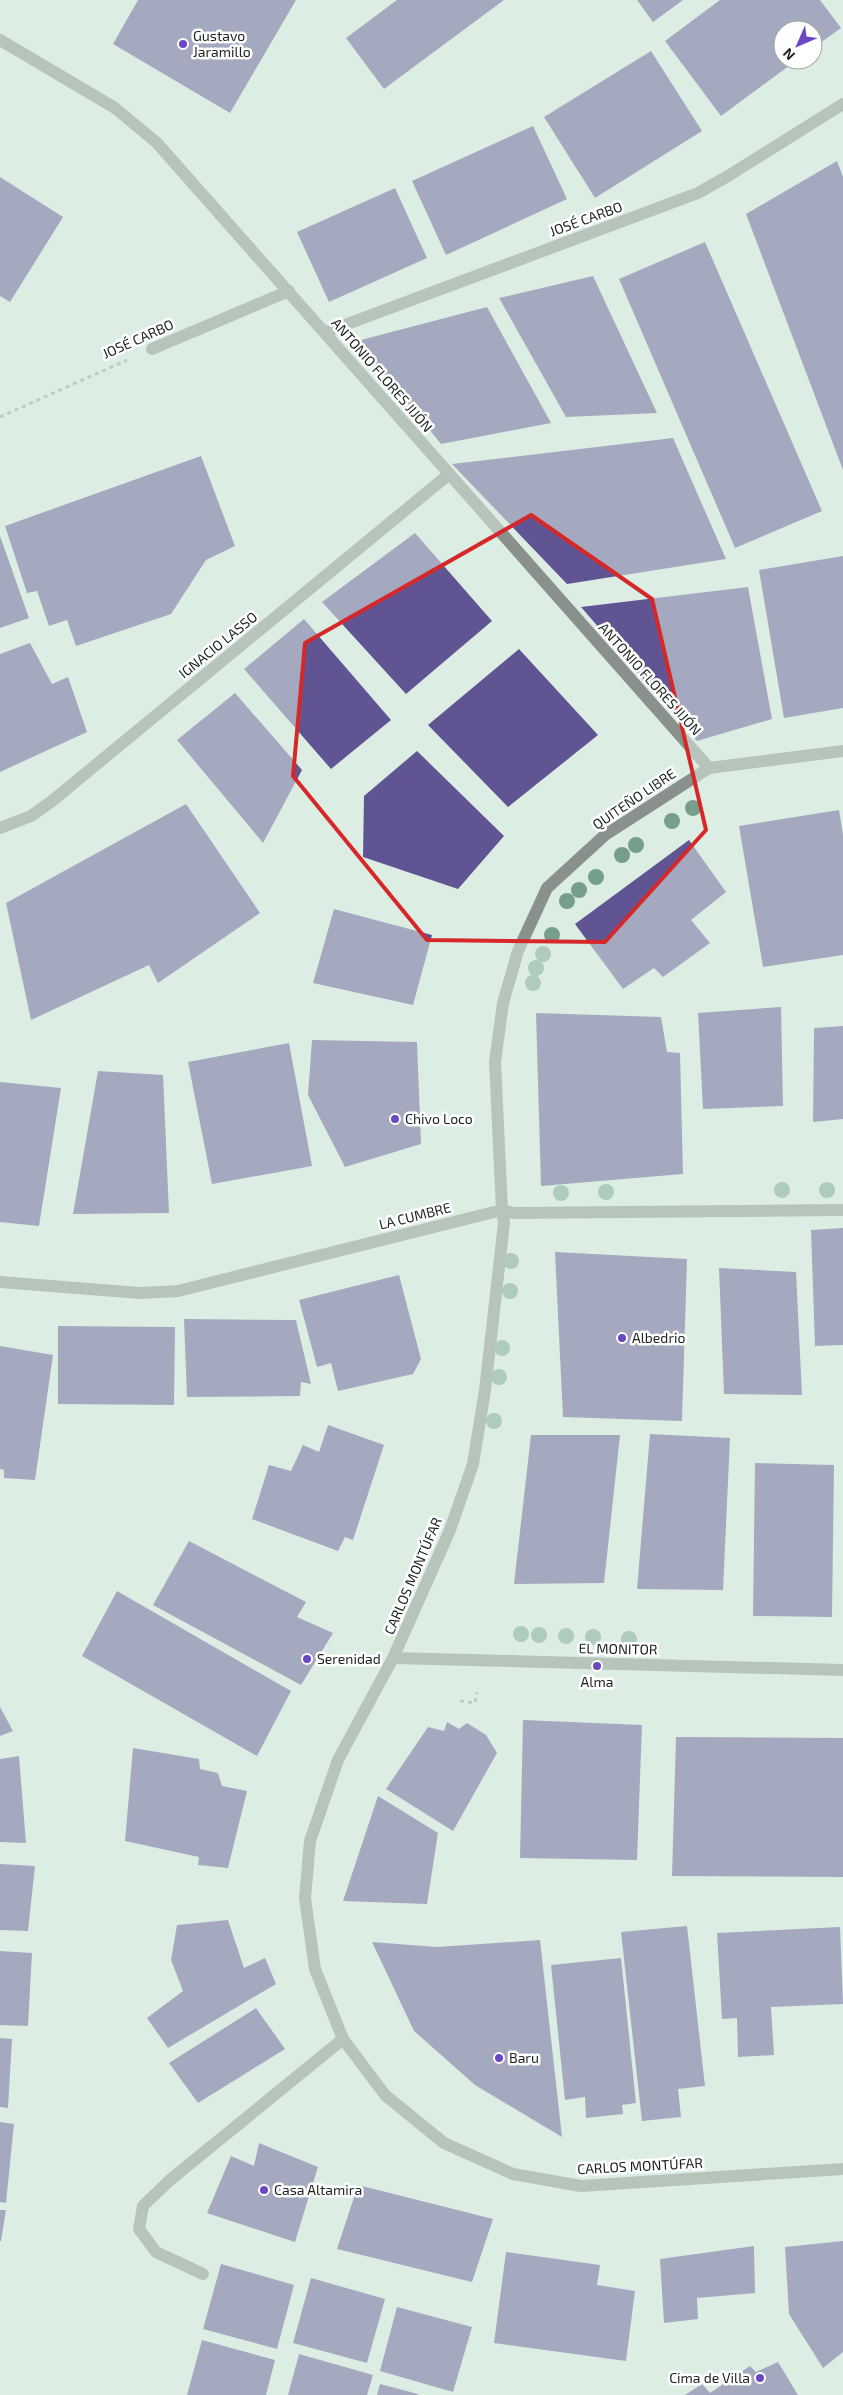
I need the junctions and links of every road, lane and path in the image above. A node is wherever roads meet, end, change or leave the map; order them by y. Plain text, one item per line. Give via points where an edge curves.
1 (0, 40) edge
2 (843, 104) edge
3 (289, 290) junction
4 (326, 332) junction
5 (152, 349) joint
6 (0, 417) edge
7 (448, 475) junction
8 (843, 751) edge
9 (709, 768) junction
10 (0, 828) edge
11 (502, 1210) junction
12 (843, 1210) edge
13 (0, 1282) edge
14 (393, 1658) junction
15 (843, 1670) edge
16 (477, 1692) dead end
17 (460, 1701) dead end
18 (343, 2039) junction
19 (843, 2169) edge
20 (203, 2274) dead end

1 - 3 street, ANTONIO FLORES JIJÓN via 114,108 141,129
2 - 4 street, JOSÉ CARBO via 698,193
3 - 4 street, ANTONIO FLORES JIJÓN
3 - 5 street, JOSÉ CARBO
4 - 7 street, ANTONIO FLORES JIJÓN
5 - 6 path, JOSÉ CARBO
7 - 9 street, ANTONIO FLORES JIJÓN
7 - 10 street, IGNACIO LASSO via 52,801 31,816
8 - 9 street, QUITEÑO LIBRE
9 - 11 street, QUITEÑO LIBRE via 605,835 547,888 518,951 503,1003 495,1062
11 - 12 street, LA CUMBRE via 514,1213
11 - 13 street, LA CUMBRE via 178,1291 140,1293
11 - 14 street, CARLOS MONTÚFAR via 504,1223 474,1464 450,1530
14 - 15 street, EL MONITOR
14 - 18 street, CARLOS MONTÚFAR via 338,1760 310,1841 305,1898 314,1969
16 - 17 path via 475,1703
18 - 19 street, CARLOS MONTÚFAR via 385,2095 444,2143 513,2174 581,2186
18 - 20 street via 170,2180 143,2206 139,2229 156,2252

